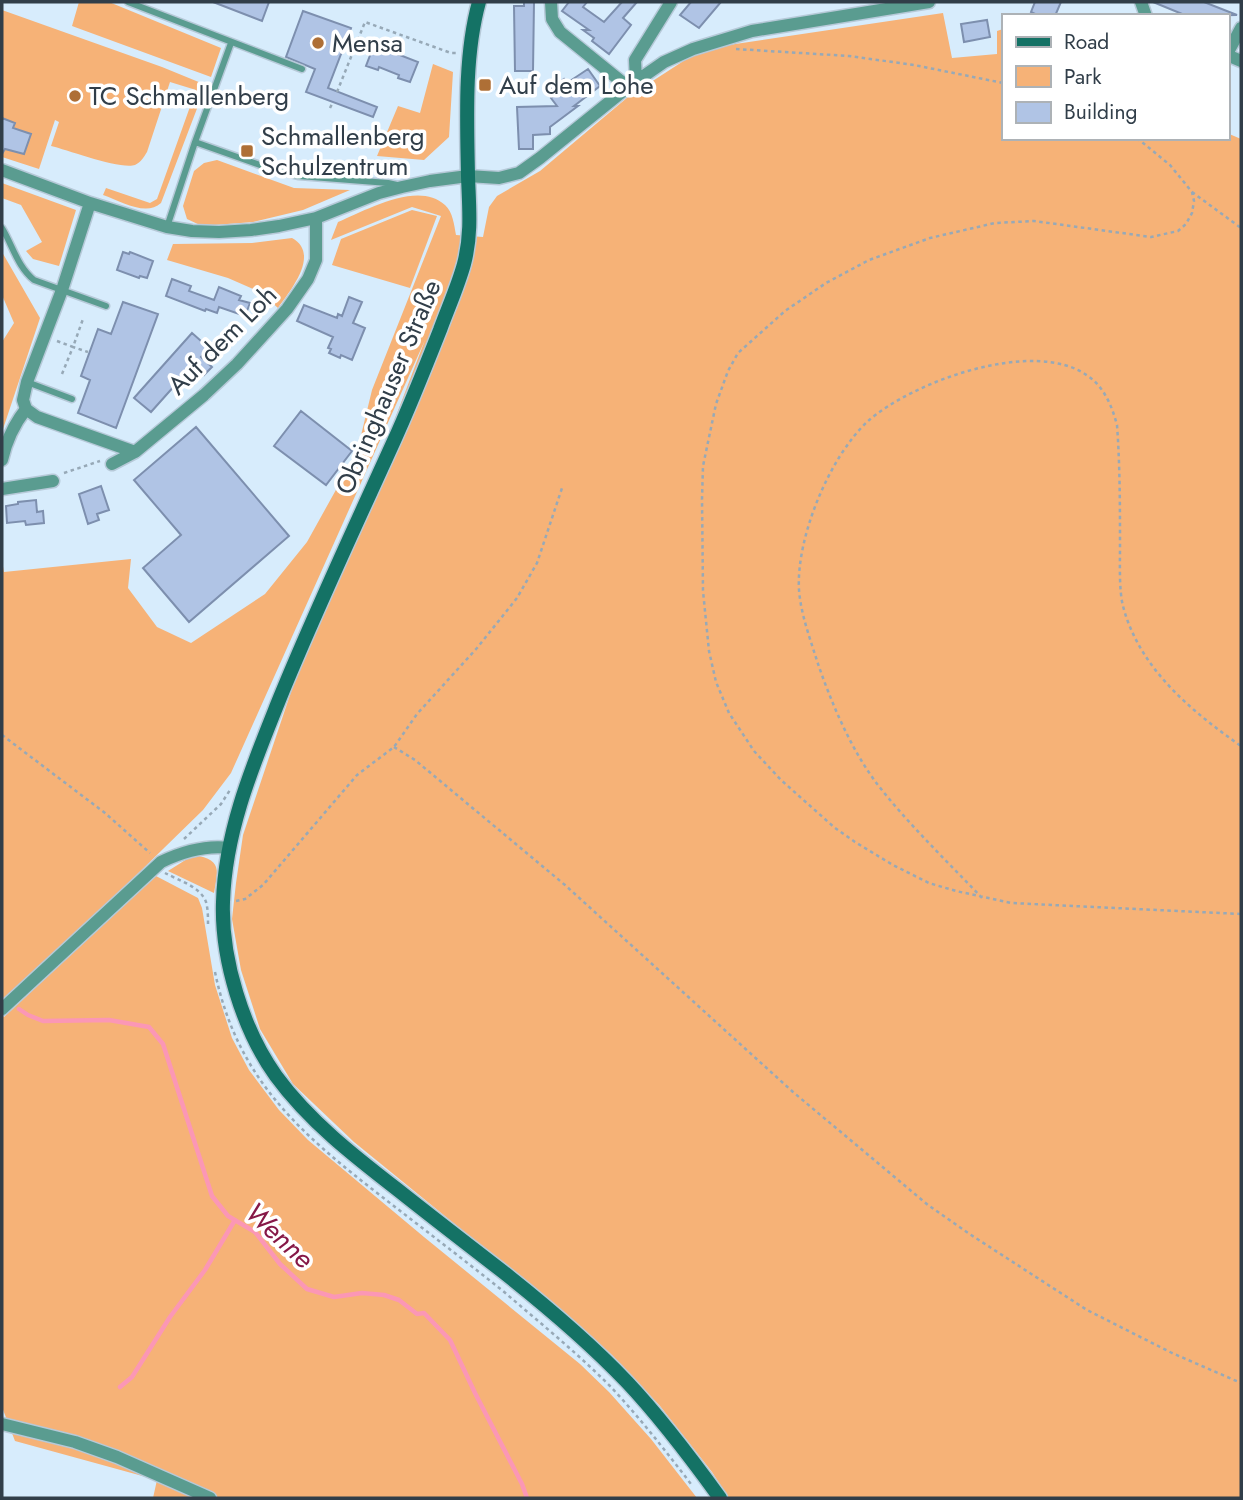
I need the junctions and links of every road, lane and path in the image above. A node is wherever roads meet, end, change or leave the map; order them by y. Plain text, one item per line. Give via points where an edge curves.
1 (128, 2) edge
2 (479, 2) edge
3 (551, 2) edge
4 (671, 2) edge
5 (926, 2) edge
6 (1241, 28) edge
7 (231, 43) junction
8 (732, 49) dead end
9 (1229, 51) edge
10 (469, 52) junction
11 (302, 69) dead end
12 (1002, 83) edge
13 (632, 84) junction
14 (337, 92) dead end
15 (333, 102) dead end
16 (330, 108) dead end
17 (1140, 140) edge
18 (195, 142) junction
19 (2, 170) edge
20 (468, 176) junction
21 (402, 187) junction
22 (1192, 192) junction
23 (90, 202) junction
24 (316, 218) junction
25 (167, 227) junction
26 (2, 228) edge
27 (1241, 228) edge
28 (62, 290) junction
29 (106, 306) dead end
30 (83, 319) dead end
31 (44, 337) junction
32 (73, 347) junction
33 (88, 352) dead end
34 (62, 374) dead end
35 (27, 382) junction
36 (72, 399) dead end
37 (26, 409) junction
38 (135, 452) junction
39 (2, 460) edge
40 (114, 463) joint
41 (53, 481) joint
42 (562, 488) dead end
43 (2, 489) edge
44 (2, 735) edge
45 (1241, 746) edge
46 (394, 747) junction
47 (229, 848) junction
48 (158, 865) junction
49 (982, 898) junction
50 (223, 904) junction
51 (1241, 914) edge
52 (209, 931) dead end
53 (2, 1009) edge
54 (1241, 1383) edge
55 (2, 1424) edge
56 (210, 1498) edge
57 (720, 1498) edge

1 - 7 lane
2 - 10 street, Obringhauser Straße
3 - 13 street via 552,19 560,32
4 - 13 street via 635,60
5 - 13 street via 726,38 664,62
6 - 9 street
7 - 11 lane
7 - 18 lane
8 - 12 path via 849,56
10 - 14 path via 451,53 365,22
10 - 20 street, Obringhauser Straße
13 - 20 street via 519,173 499,178
15 - 16 path
17 - 22 path
18 - 21 lane via 299,176
18 - 25 lane
19 - 23 street
20 - 21 street
20 - 47 street, Obringhauser Straße via 469,239 457,287 414,396 295,660 251,770
21 - 24 street
22 - 27 path
22 - 49 path via 1195,201 1186,224 1168,234 1151,237 1034,221 995,223 930,238 869,261 826,283 758,333 738,353 716,404 703,466 703,591 709,651 729,713 763,761 835,828 929,883
23 - 25 street
23 - 28 street
24 - 25 street via 219,232
24 - 38 street, Auf dem Loh via 316,260 288,309 204,395
26 - 28 lane via 26,273
28 - 29 lane
28 - 31 street
30 - 32 path
31 - 32 path
31 - 35 street
32 - 33 path
32 - 34 path
35 - 36 lane
35 - 37 street
37 - 38 street
37 - 39 street
38 - 40 street, Auf dem Loh
40 - 41 path via 107,458
41 - 43 street
42 - 46 path via 537,563 517,598
44 - 48 path via 105,813
45 - 49 path via 1198,714 1150,664 1122,605 1117,425 1107,397 1094,380 1060,363 991,365 951,376 895,401 853,438 827,482 807,528 799,591 820,669 860,757 891,800
46 - 50 path via 356,775 263,884 245,899
46 - 54 path via 565,886 793,1092 928,1205 1087,1310
47 - 48 street via 196,849
47 - 50 street, Obringhauser Straße
48 - 52 path via 203,896
48 - 53 street
49 - 51 path
50 - 57 street, Obringhauser Straße via 239,1002 259,1050 298,1103 358,1159 534,1297 600,1356 665,1425
55 - 56 street via 75,1442

